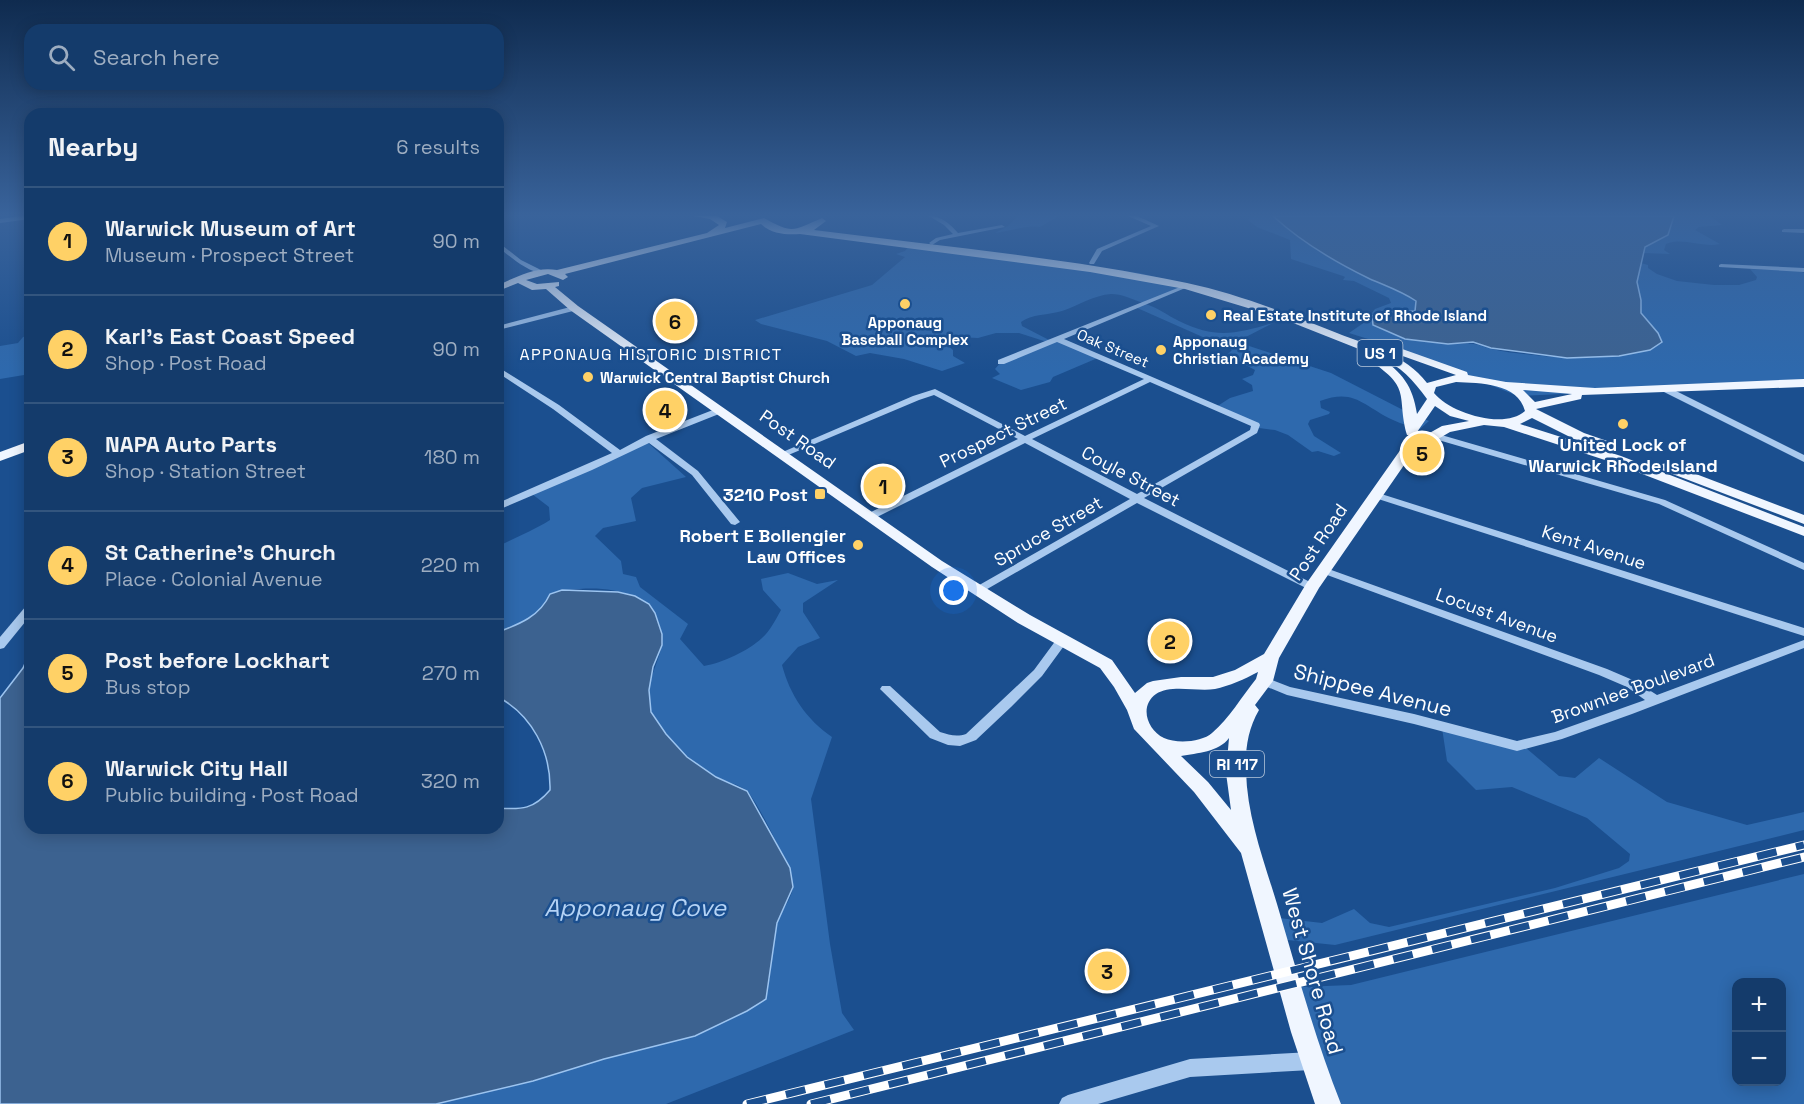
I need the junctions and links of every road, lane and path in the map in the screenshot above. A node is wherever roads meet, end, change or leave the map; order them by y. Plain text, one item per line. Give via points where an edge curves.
1 (521, 268) edge
2 (533, 268) edge
3 (582, 268) edge
4 (1081, 268) edge
5 (1124, 268) edge
6 (1753, 268) edge
7 (1804, 270) edge
8 (542, 272) junction
9 (561, 275) junction
10 (525, 280) junction
11 (548, 286) junction
12 (1187, 286) junction
13 (504, 288) edge
14 (574, 308) junction
15 (504, 326) edge
16 (1320, 330) junction
17 (1057, 339) junction
18 (1001, 362) dead end
19 (504, 373) edge
20 (1478, 379) junction
21 (1151, 380) junction
22 (1497, 384) junction
23 (1803, 384) edge
24 (1667, 390) junction
25 (1595, 392) junction
26 (1431, 395) junction
27 (721, 410) junction
28 (1531, 410) junction
29 (1485, 422) junction
30 (1505, 423) junction
31 (1256, 426) joint
32 (1412, 428) junction
33 (1431, 435) junction
34 (649, 438) junction
35 (1027, 439) junction
36 (24, 447) edge
37 (1406, 452) junction
38 (618, 453) junction
39 (783, 454) junction
40 (0, 457) edge
41 (1804, 459) edge
42 (1375, 495) junction
43 (1137, 498) junction
44 (504, 504) edge
45 (871, 516) junction
46 (1804, 520) edge
47 (735, 522) dead end
48 (1804, 532) edge
49 (1804, 567) edge
50 (1323, 570) junction
51 (1312, 587) junction
52 (978, 590) junction
53 (24, 616) edge
54 (1804, 632) edge
55 (1063, 639) junction
56 (1804, 644) edge
57 (0, 645) edge
58 (1270, 658) junction
59 (1264, 681) junction
60 (886, 689) dead end
61 (1656, 701) junction
62 (1136, 710) junction
63 (1472, 736) joint
64 (1156, 743) junction
65 (1252, 852) junction
66 (1311, 1061) junction
67 (1068, 1104) edge
68 (1328, 1104) edge

1 - 10 street
2 - 8 street
3 - 9 main road, US 1
4 - 12 main road, US 1
5 - 20 main road, US 1 via 1227,290
6 - 7 street
8 - 9 main road, US 1
8 - 10 main road, US 1
9 - 11 main road, US 1 via 561,280
10 - 11 main road, US 1
10 - 13 main road, US 1
11 - 14 main road, Post Road
12 - 16 main road, US 1
12 - 17 street
14 - 15 street
14 - 27 main road, Post Road
16 - 26 main road, US 1 via 1397,360
16 - 32 main road, RI 117 via 1399,377 1409,392
17 - 18 street
17 - 21 street, Oak Street
19 - 38 street
20 - 22 main road, US 1
20 - 26 main road via 1438,381 1431,386
21 - 31 street, Oak Street
21 - 35 street, Prospect Street
22 - 25 main road
22 - 28 main road, US 1 via 1520,394
23 - 24 main road
24 - 25 main road
24 - 41 street
25 - 28 main road
26 - 29 main road, US 1 via 1454,413
26 - 32 main road
27 - 34 street
27 - 39 main road, Post Road
28 - 30 main road via 1526,417
28 - 46 main road, US 1 via 1579,435
29 - 30 main road, US 1
29 - 33 main road, RI 117
30 - 48 main road, US 1 via 1616,459
31 - 43 street, Spruce Street via 1254,431
32 - 37 main road, RI 117
33 - 37 main road, RI 117
33 - 49 street via 1662,502
34 - 38 street
34 - 47 street via 695,473
35 - 39 street, Coyle Street via 935,392
35 - 43 street, Coyle Street
35 - 45 street, Prospect Street
36 - 40 main road
37 - 42 main road, Post Road / RI 117
38 - 44 street
39 - 45 main road, Post Road
42 - 50 main road, Post Road / RI 117
42 - 54 street, Kent Avenue
43 - 51 street, Coyle Street
43 - 52 street, Spruce Street
45 - 52 main road, Post Road
50 - 51 main road, Post Road / RI 117
50 - 61 street, Locust Avenue via 1603,672
51 - 58 main road, Post Road / RI 117
52 - 55 main road, Post Road
53 - 57 street
55 - 60 street via 1038,673 1007,704 971,737 960,741 935,735
55 - 62 main road, Post Road via 1106,664
56 - 61 street, Brownlee Boulevard
58 - 59 main road, Post Road / RI 117
58 - 62 main road via 1214,683 1153,687 1138,700
59 - 63 street, Shippee Avenue via 1287,691
59 - 64 main road, Post Road via 1218,739 1179,749
59 - 65 main road, West Shore Road / RI 117 via 1243,722 1236,753 1238,789
61 - 63 street, Brownlee Boulevard via 1517,746
62 - 64 main road, Post Road / RI 117 via 1140,724
64 - 65 main road, West Shore Road / RI 117 via 1201,787
65 - 66 main road, West Shore Road / RI 117
66 - 67 street via 1190,1068
66 - 68 main road, West Shore Road / RI 117

